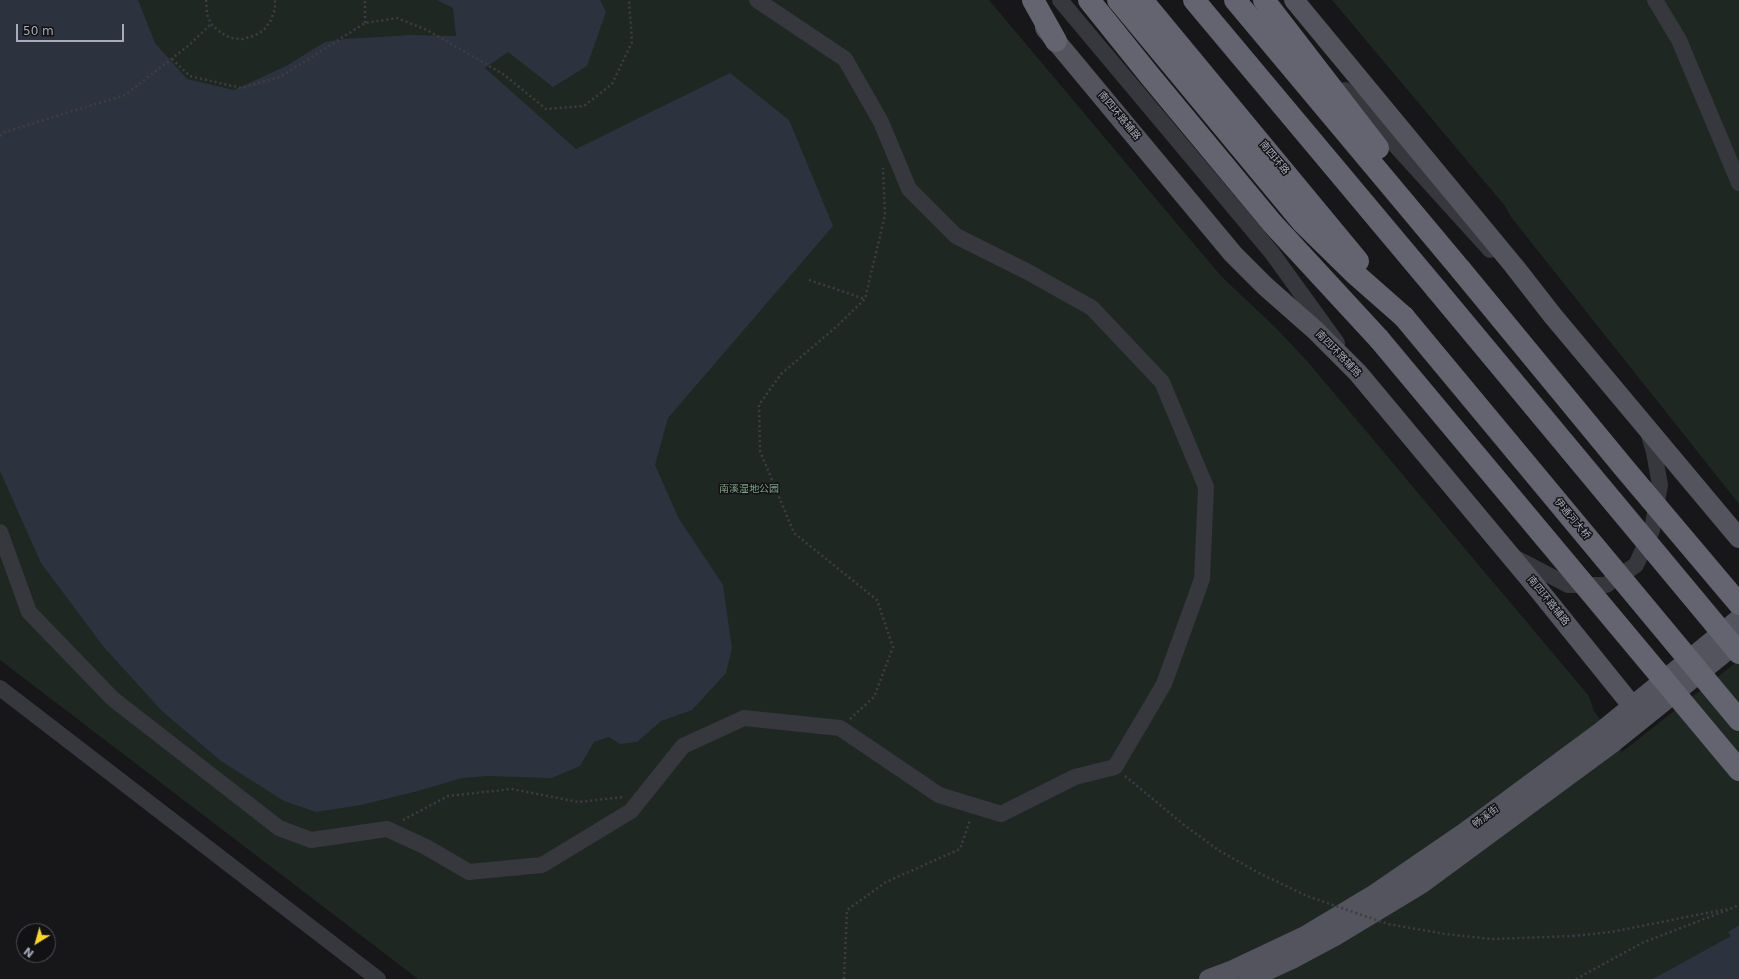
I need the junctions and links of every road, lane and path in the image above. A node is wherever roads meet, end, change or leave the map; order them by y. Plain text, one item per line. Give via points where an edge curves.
1 (206, 0) edge
2 (275, 0) edge
3 (365, 0) edge
4 (629, 0) edge
5 (757, 0) edge
6 (1022, 0) edge
7 (1033, 0) edge
8 (1060, 0) edge
9 (1089, 0) edge
10 (1118, 0) edge
11 (1142, 0) edge
12 (1194, 0) edge
13 (1235, 0) edge
14 (1264, 0) edge
15 (1294, 0) edge
16 (1655, 0) edge
17 (365, 23) junction
18 (211, 24) junction
19 (1056, 41) junction
20 (172, 59) junction
21 (1349, 103) junction
22 (0, 136) edge
23 (883, 161) dead end
24 (1739, 183) edge
25 (1272, 186) junction
26 (1458, 266) junction
27 (1320, 274) junction
28 (809, 280) dead end
29 (865, 299) junction
30 (1553, 316) junction
31 (1404, 317) junction
32 (1358, 373) junction
33 (1647, 428) junction
34 (0, 532) edge
35 (1739, 538) edge
36 (1511, 556) junction
37 (1739, 604) edge
38 (1739, 619) edge
39 (1739, 641) edge
40 (1739, 653) edge
41 (0, 688) edge
42 (1638, 712) junction
43 (1739, 720) edge
44 (840, 728) junction
45 (1115, 767) junction
46 (1739, 770) edge
47 (644, 795) junction
48 (974, 806) junction
49 (387, 829) junction
50 (1739, 904) edge
51 (1735, 907) junction
52 (378, 979) edge
53 (844, 979) edge
54 (1210, 979) edge
55 (1248, 979) edge
56 (1576, 979) edge

1 - 18 path
2 - 18 path via 272,20 264,30 254,36 230,38
3 - 17 path
4 - 17 path via 632,42 612,84 584,106 546,109 503,74 427,30 397,18
5 - 45 street via 844,59 881,122 909,189 956,236 1092,308 1162,382 1206,487 1202,579 1164,684
6 - 19 main road, 南四环路辅路
7 - 19 highway
8 - 32 street via 1272,253
9 - 27 highway via 1272,223
10 - 25 highway
11 - 31 highway, 南四环路
12 - 40 highway, bridge
13 - 26 highway
14 - 21 highway
15 - 30 main road
16 - 24 street via 1679,40
17 - 20 path via 280,77 241,88 190,76
18 - 20 path
19 - 32 main road, 南四环路辅路 via 1233,254
20 - 22 path via 125,95
21 - 26 highway via 1424,206
21 - 30 street
23 - 29 path via 885,215
25 - 27 highway
25 - 31 highway via 1303,223
26 - 37 highway, bridge
27 - 46 highway, bridge via 1379,338
28 - 29 path
29 - 44 path via 781,374 759,405 760,451 794,533 877,600 894,647 874,696
30 - 33 main road
31 - 43 highway, 伊通河大桥, bridge
32 - 36 main road, 南四环路辅路
33 - 35 main road
33 - 36 street via 1660,485 1652,530 1636,565 1606,585 1568,585
34 - 49 street via 29,612 113,699 279,828 311,840
36 - 42 main road, 南四环路辅路
38 - 42 main road, 畅溪街
39 - 42 main road, 畅溪街
41 - 52 street
42 - 54 main road, 畅溪街 via 1602,731 1464,833 1375,894 1305,936
42 - 55 main road, 畅溪街 via 1598,753 1421,884 1335,936
44 - 47 street via 744,718 683,746
44 - 48 street via 939,795
45 - 48 street via 1075,778 1001,814
45 - 51 path, bridge via 1218,850 1307,896 1388,924 1492,939 1573,936 1610,932
47 - 49 path via 578,802 512,789 448,796
47 - 49 street via 631,811 542,864 469,872 426,846
48 - 53 path via 960,849 886,882 847,910
50 - 51 path
51 - 56 path via 1642,943

